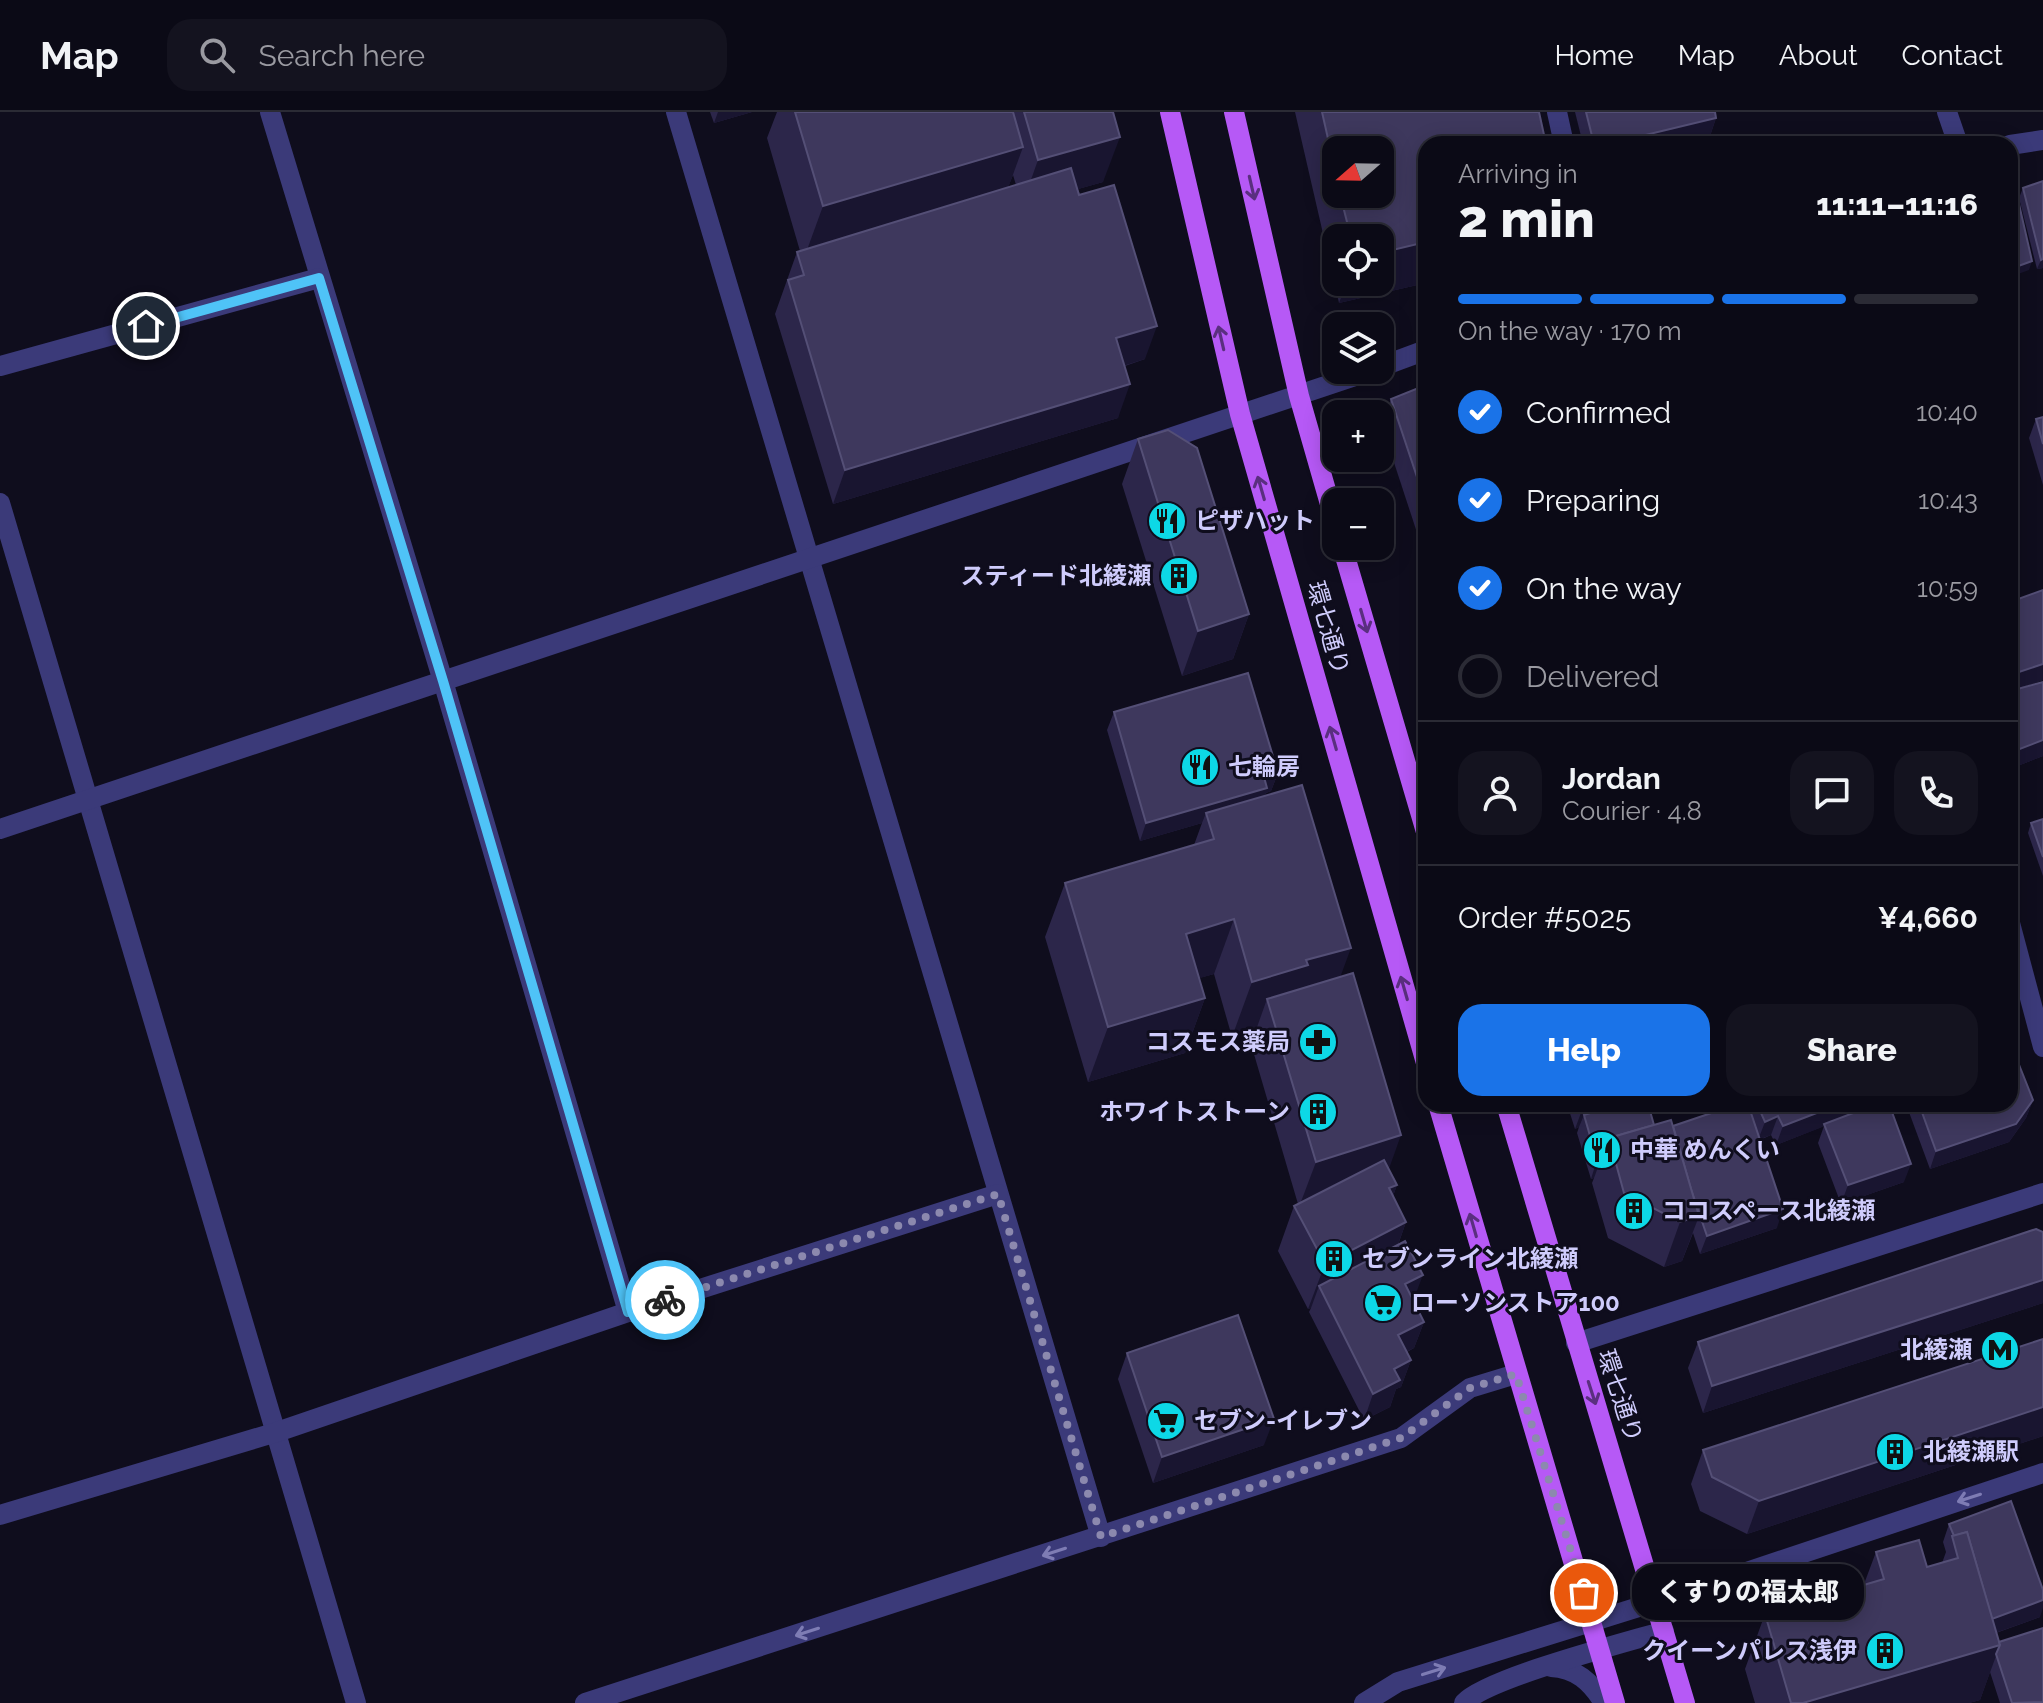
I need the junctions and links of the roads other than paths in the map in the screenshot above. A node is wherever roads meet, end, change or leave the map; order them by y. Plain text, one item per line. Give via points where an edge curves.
1 (270, 112) edge
2 (676, 112) edge
3 (1170, 112) edge
4 (1234, 112) edge
5 (1557, 112) edge
6 (1947, 112) edge
7 (1562, 136) edge
8 (1955, 136) edge
9 (2043, 140) edge
10 (2018, 144) edge
11 (319, 278) junction
12 (1418, 353) edge
13 (1394, 362) edge
14 (0, 366) edge
15 (1333, 384) edge
16 (1299, 396) junction
17 (1240, 414) junction
18 (1325, 488) edge
19 (0, 503) edge
20 (809, 559) junction
21 (1346, 560) edge
22 (443, 681) junction
23 (88, 799) junction
24 (1418, 805) edge
25 (0, 829) edge
26 (2018, 953) edge
27 (1418, 1035) edge
28 (2043, 1047) edge
29 (1440, 1112) edge
30 (1508, 1112) edge
31 (2043, 1193) edge
32 (998, 1194) junction
33 (628, 1312) junction
34 (1576, 1343) junction
35 (1516, 1374) junction
36 (277, 1432) junction
37 (2043, 1473) edge
38 (0, 1515) edge
39 (1101, 1537) junction
40 (1656, 1601) junction
41 (1592, 1621) junction
42 (1664, 1631) junction
43 (1600, 1650) junction
44 (1549, 1666) junction
45 (356, 1703) edge
46 (585, 1703) edge
47 (1364, 1703) edge
48 (1464, 1703) edge
49 (1604, 1703) edge
50 (1615, 1703) edge
51 (1685, 1703) edge

1 - 11 street
2 - 20 street
17 -> 3 main road, 環七通り
4 -> 16 main road
5 - 7 street
6 - 8 street
9 - 10 street
11 - 14 street
11 - 22 street
12 - 13 street
15 - 16 street
16 - 17 street
16 - 18 main road
17 - 20 street
27 -> 17 main road, 環七通り
19 - 23 street
20 - 22 street
20 - 32 street
21 -> 24 main road, 環七通り
22 - 23 street
22 - 33 street
23 - 25 street
23 - 36 street
26 - 28 street
35 -> 29 main road
30 - 34 main road, 環七通り
31 - 34 street
32 - 33 street
32 - 39 street
33 - 36 street
34 -> 40 main road, 環七通り
35 - 39 street via 1470,1388 1401,1438
35 - 41 main road
36 - 38 street
36 - 45 street
37 -> 40 street
39 -> 46 street
40 - 41 street
40 - 42 main road, 環七通り
41 - 43 main road
47 -> 41 street via 1398,1682
42 - 43 street
42 - 51 main road, 環七通り
43 - 44 street
43 - 50 main road
44 - 48 street via 1474,1693
44 - 49 street via 1584,1677

